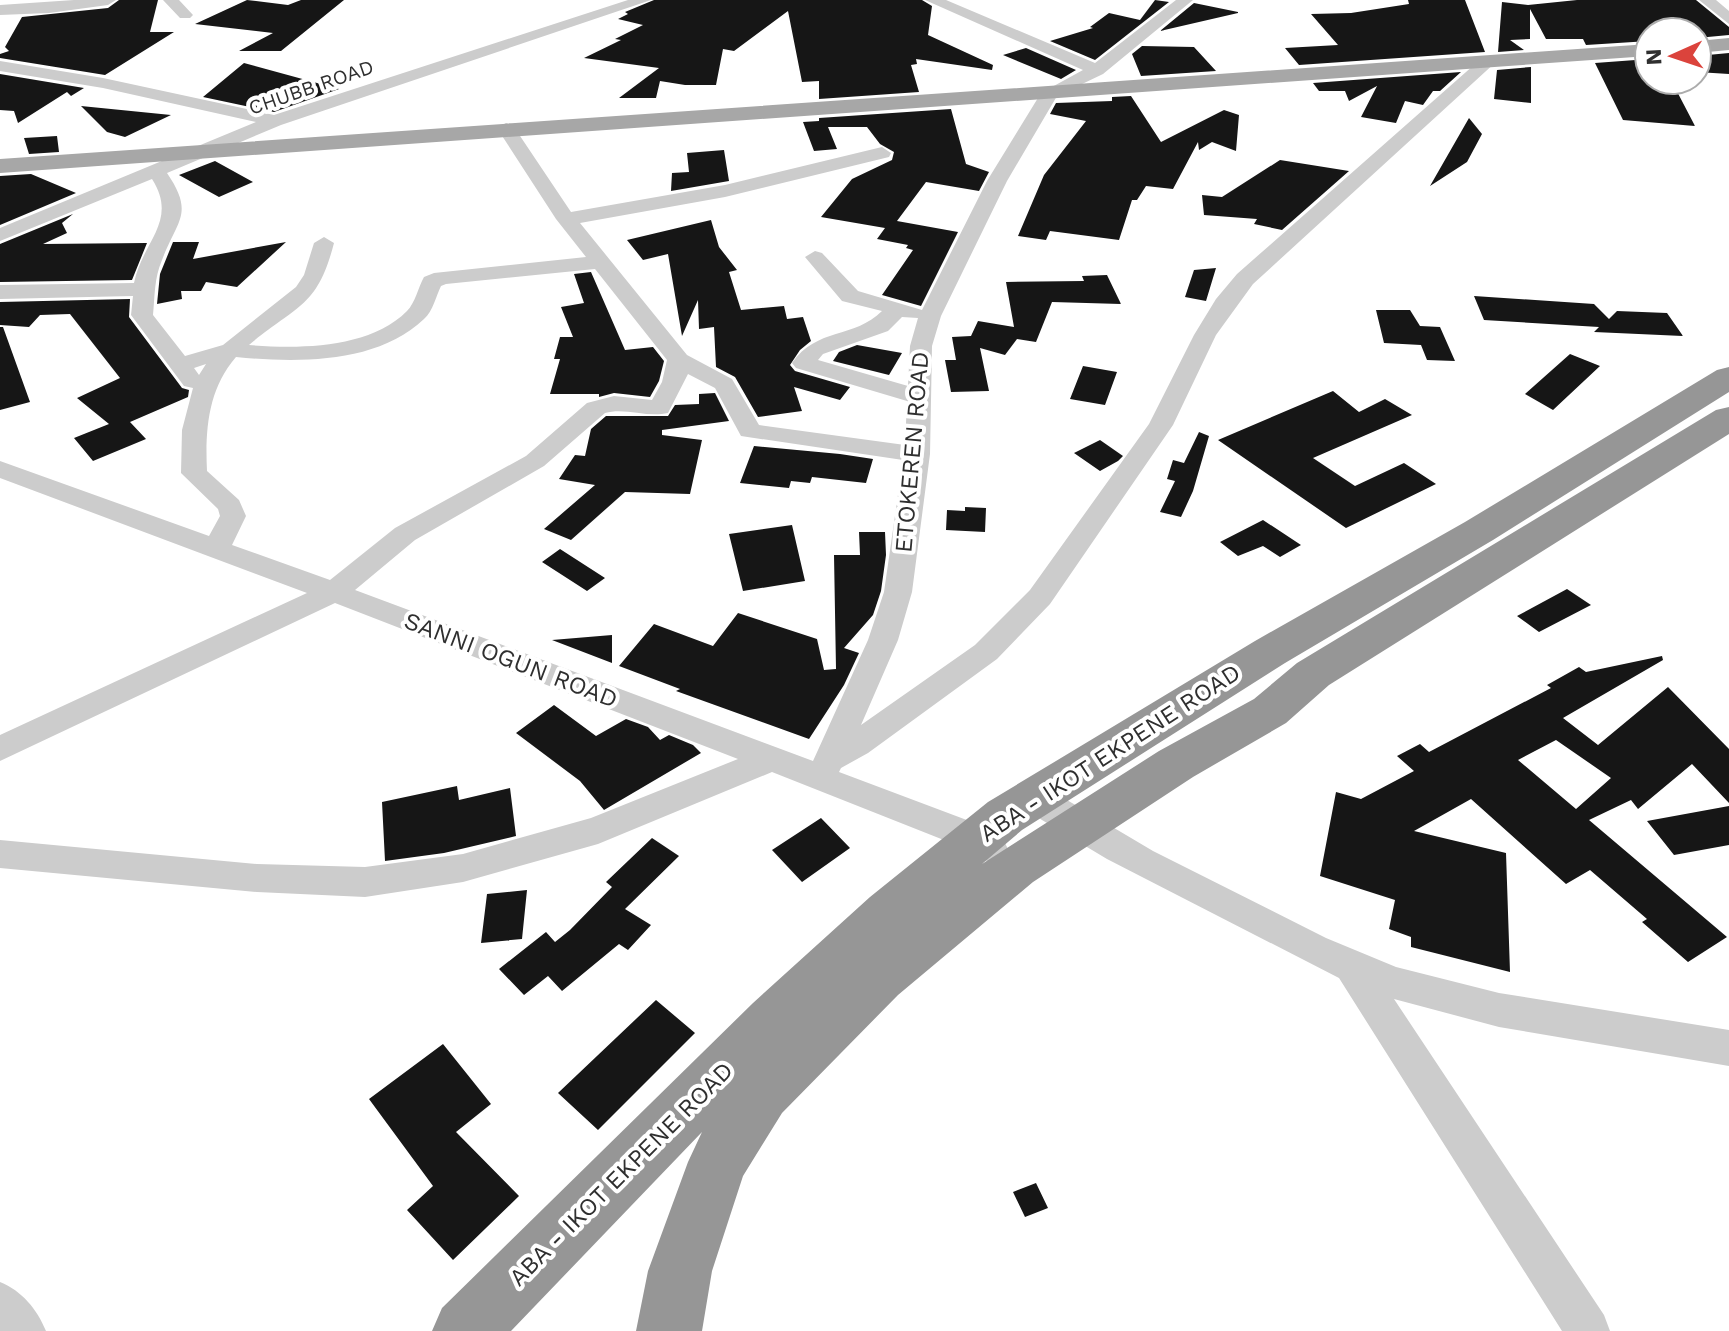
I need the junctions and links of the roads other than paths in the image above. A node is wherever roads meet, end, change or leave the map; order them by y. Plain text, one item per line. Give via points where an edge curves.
1 (108, 0) edge
2 (171, 0) edge
3 (643, 0) edge
4 (933, 0) edge
5 (1185, 0) edge
6 (1707, 0) edge
7 (0, 10) edge
8 (185, 15) dead end
9 (1729, 19) edge
10 (1633, 51) edge
11 (1489, 61) junction
12 (0, 66) edge
13 (1097, 70) junction
14 (1050, 93) junction
15 (275, 121) junction
16 (506, 128) junction
17 (199, 151) junction
18 (882, 153) dead end
19 (0, 166) edge
20 (156, 171) junction
21 (566, 219) junction
22 (0, 235) edge
23 (324, 243) dead end
24 (815, 257) dead end
25 (601, 262) junction
26 (147, 289) junction
27 (0, 292) edge
28 (897, 309) junction
29 (930, 316) junction
30 (230, 350) junction
31 (679, 360) junction
32 (180, 365) junction
33 (1729, 377) edge
34 (200, 392) junction
35 (917, 396) junction
36 (1729, 418) edge
37 (917, 454) junction
38 (0, 469) edge
39 (217, 548) junction
40 (334, 592) junction
41 (0, 749) edge
42 (768, 760) junction
43 (825, 769) junction
44 (1033, 796) junction
45 (1075, 826) junction
46 (976, 838) junction
47 (0, 854) edge
48 (1015, 867) junction
49 (1351, 965) junction
50 (1729, 1048) edge
51 (0, 1304) edge
52 (24, 1331) edge
53 (465, 1331) edge
54 (669, 1331) edge
55 (1588, 1331) edge

1 - 7 street
2 - 8 street
3 - 15 street, CHUBB ROAD
4 - 13 street
5 - 13 street
6 - 9 street
10 - 11 main road
11 - 14 main road
11 - 43 street via 1245,279 1224,304 1161,425 1017,623 986,652
12 - 15 street
13 - 14 street
14 - 16 main road
14 - 29 street, ETOKEREN ROAD via 997,181
15 - 17 street, CHUBB ROAD
16 - 17 main road
16 - 21 street
17 - 19 main road
17 - 20 street, CHUBB ROAD
18 - 21 street via 759,186
20 - 22 street, CHUBB ROAD
20 - 26 street via 175,204 145,277
21 - 25 street
23 - 30 street via 312,282
24 - 28 street via 850,296
25 - 30 street via 442,278 432,282 418,313 390,334 363,344 290,355
25 - 31 street
26 - 27 street
26 - 32 street via 142,315
28 - 29 street
28 - 35 street via 880,326 815,349 804,363
29 - 35 street, ETOKEREN ROAD via 921,346
30 - 32 street
30 - 34 street
31 - 37 street via 724,384 750,431
31 - 40 street via 659,408 614,403 596,408 535,461 405,534
32 - 34 street
33 - 44 highway, ABA - IKOT EKPENE ROAD
34 - 39 street via 192,433 194,473 230,506 233,516
35 - 37 street, ETOKEREN ROAD
36 - 45 highway via 1313,674 1270,711
37 - 43 street, ETOKEREN ROAD via 892,618
38 - 39 street, SANNI OGUN ROAD
39 - 40 street, SANNI OGUN ROAD
40 - 41 street
40 - 42 street, SANNI OGUN ROAD
42 - 43 street, SANNI OGUN ROAD
42 - 47 street via 598,830 463,868 365,882 257,878
43 - 46 street, SANNI OGUN ROAD
44 - 45 street
44 - 46 highway, ABA - IKOT EKPENE ROAD
45 - 48 highway
45 - 49 street
46 - 48 street, SANNI OGUN ROAD
46 - 53 highway, ABA - IKOT EKPENE ROAD via 773,1021
48 - 54 highway via 879,978 761,1094 718,1162 680,1271
49 - 50 street via 1422,992 1485,1007
49 - 55 street
51 - 52 street

